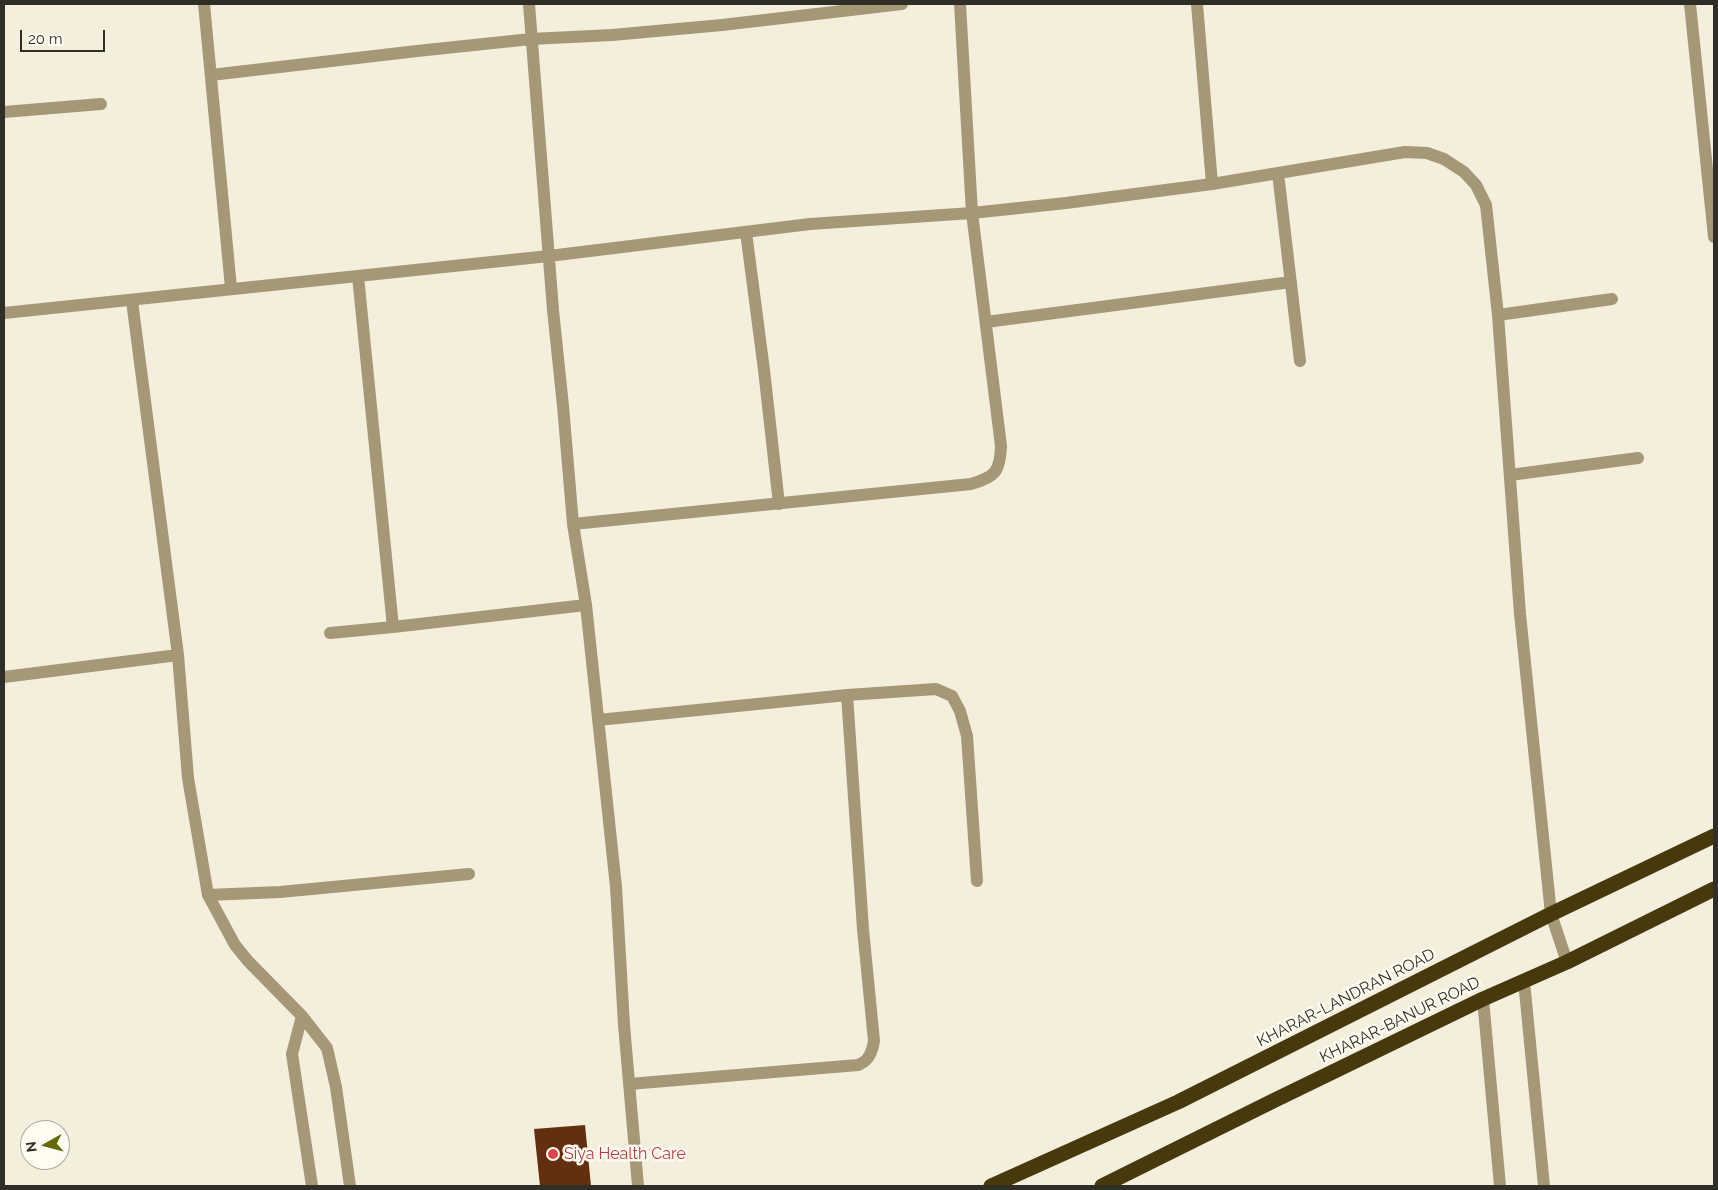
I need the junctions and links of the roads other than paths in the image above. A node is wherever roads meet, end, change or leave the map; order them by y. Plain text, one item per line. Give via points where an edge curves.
1 (204, 4) edge
2 (529, 4) edge
3 (902, 4) edge
4 (960, 4) edge
5 (1197, 4) edge
6 (1690, 4) edge
7 (531, 39) junction
8 (211, 75) junction
9 (101, 104) dead end
10 (4, 112) edge
11 (1278, 174) junction
12 (1212, 184) junction
13 (972, 213) junction
14 (746, 232) junction
15 (1714, 236) edge
16 (549, 256) junction
17 (358, 276) junction
18 (1291, 282) junction
19 (231, 288) junction
20 (1612, 299) dead end
21 (132, 301) junction
22 (4, 313) edge
23 (1498, 315) junction
24 (986, 322) junction
25 (1300, 361) dead end
26 (1638, 458) dead end
27 (1510, 475) junction
28 (779, 504) junction
29 (573, 524) junction
30 (586, 604) junction
31 (393, 627) junction
32 (330, 633) dead end
33 (178, 655) junction
34 (4, 677) edge
35 (847, 695) junction
36 (598, 720) junction
37 (1714, 836) edge
38 (468, 874) dead end
39 (977, 881) dead end
40 (1714, 889) edge
41 (208, 894) junction
42 (1551, 914) junction
43 (1568, 962) junction
44 (1524, 981) junction
45 (1483, 999) junction
46 (302, 1016) junction
47 (629, 1084) junction
48 (312, 1186) edge
49 (350, 1186) edge
50 (638, 1186) edge
51 (991, 1186) edge
52 (1102, 1186) edge
53 (1500, 1186) edge
54 (1544, 1186) edge

1 - 8 street
2 - 7 street
3 - 7 street via 722,25
4 - 13 street
5 - 12 street
6 - 15 street
7 - 8 street
7 - 16 street
8 - 19 street
9 - 10 street
11 - 12 street
11 - 18 street
11 - 23 street via 1405,152 1427,153 1444,159 1464,172 1476,185 1486,206
12 - 13 street
13 - 14 street via 810,224
13 - 24 street
14 - 16 street
14 - 28 street
16 - 17 street
16 - 29 street
17 - 19 street
17 - 31 street
18 - 24 street
18 - 25 street
19 - 21 street
20 - 23 street
21 - 22 street
21 - 33 street
23 - 27 street
24 - 28 street via 1001,446 1001,459 987,480
26 - 27 street
27 - 42 street via 1520,614
28 - 29 street
29 - 30 street
30 - 31 street
30 - 36 street
31 - 32 street
33 - 34 street
33 - 41 street via 188,778
35 - 36 street
35 - 39 street via 936,689 952,696 960,711 966,736
35 - 47 street via 874,1041 869,1057 858,1065
36 - 47 street via 616,887
37 - 42 highway, KHARAR-LANDRAN ROAD
38 - 41 street via 280,892
40 - 43 highway, KHARAR-BANUR ROAD
41 - 46 street via 235,945
42 - 43 street
42 - 51 highway, KHARAR-LANDRAN ROAD via 1178,1102
43 - 44 highway, KHARAR-BANUR ROAD
44 - 45 highway, KHARAR-BANUR ROAD
44 - 54 street
45 - 52 highway, KHARAR-BANUR ROAD
45 - 53 street
46 - 48 street via 292,1054
46 - 49 street via 326,1048 336,1087
47 - 50 street

